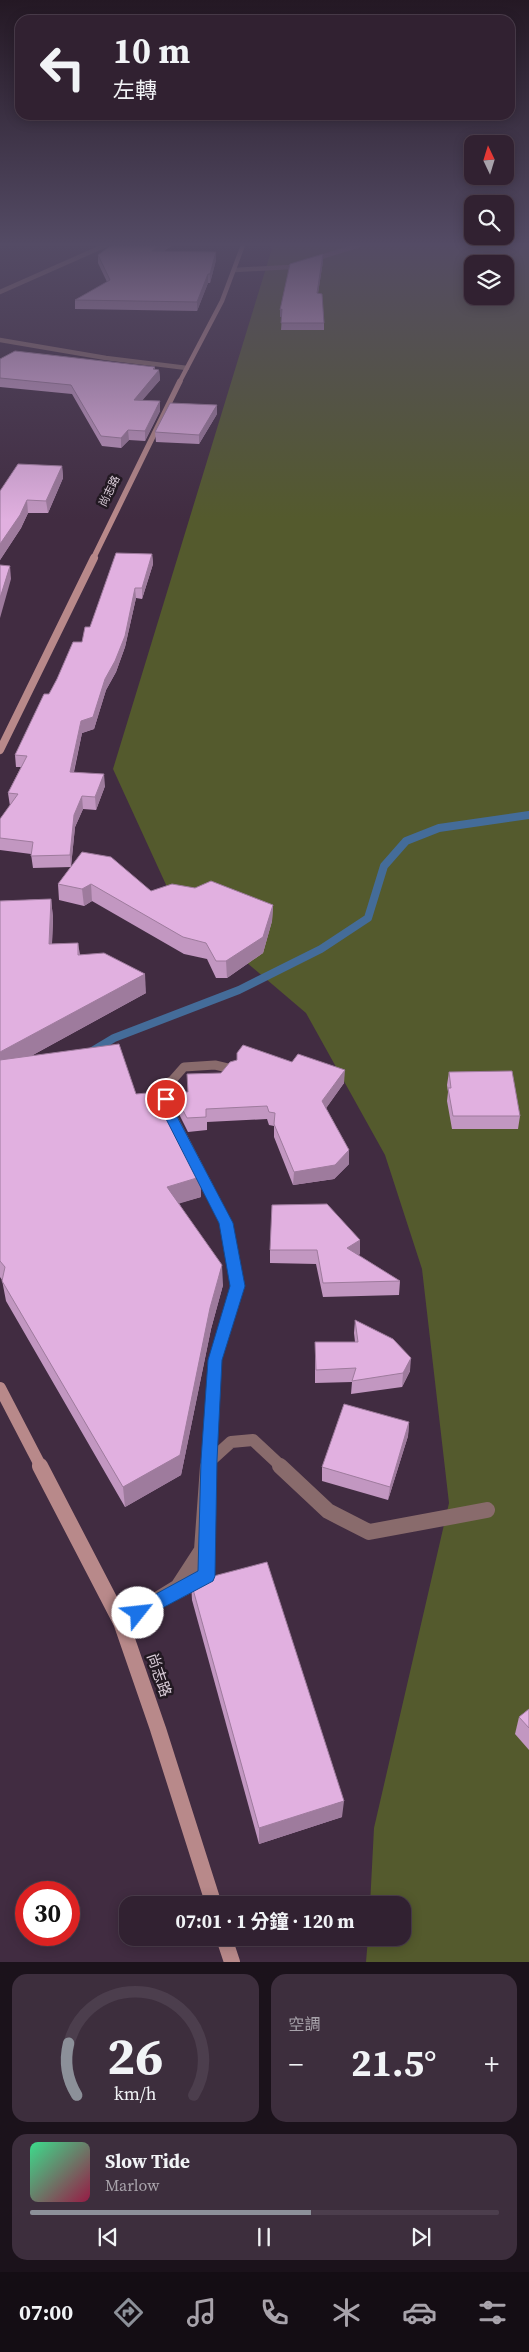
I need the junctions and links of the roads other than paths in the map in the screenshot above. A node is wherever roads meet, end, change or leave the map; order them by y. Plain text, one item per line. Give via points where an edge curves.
1 (202, 337) edge
2 (0, 340) edge
3 (187, 368) junction
4 (0, 750) edge
5 (232, 1068) edge
6 (0, 1388) edge
7 (209, 1460) junction
8 (487, 1510) dead end
9 (121, 1622) junction
10 (211, 1896) edge
11 (227, 1946) edge
12 (232, 1962) edge

1 - 3 street, 尚志路
2 - 3 street
3 - 4 street, 尚志路
5 - 7 street via 215,1065 184,1067 166,1089 167,1109 226,1223 238,1286 215,1360
6 - 9 street, 尚志路
7 - 8 street via 231,1442 253,1440 328,1511 369,1532
7 - 9 street via 206,1576
9 - 10 street, 尚志路
11 - 12 street

